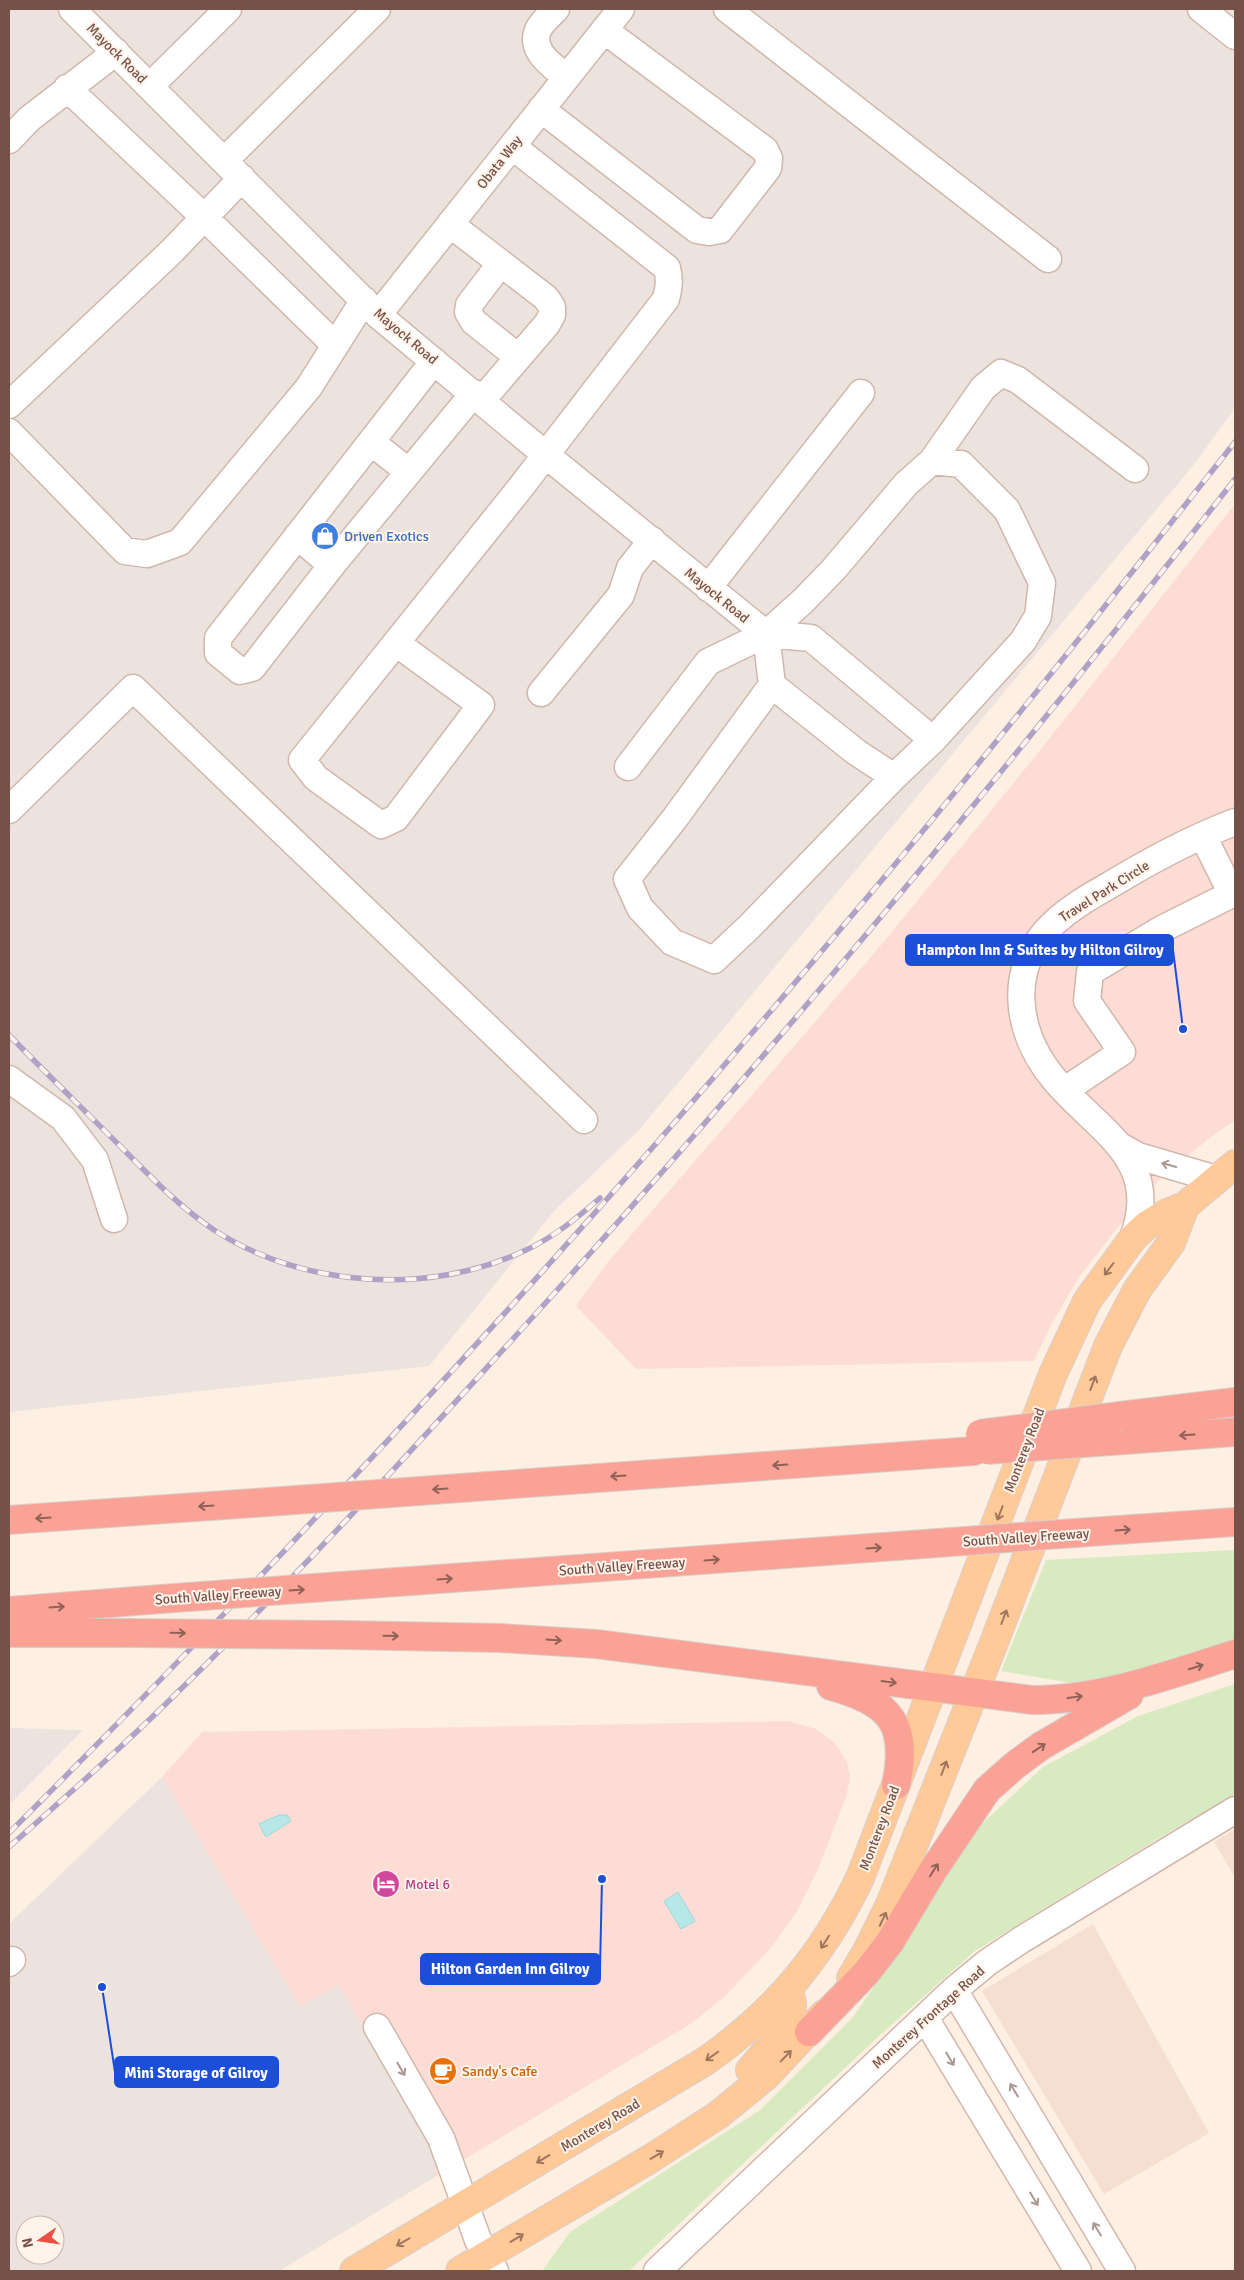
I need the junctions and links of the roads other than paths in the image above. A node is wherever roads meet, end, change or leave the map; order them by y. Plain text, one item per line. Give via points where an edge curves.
1 (73, 9) edge
2 (228, 9) edge
3 (377, 9) edge
4 (556, 9) edge
5 (621, 9) edge
6 (727, 9) edge
7 (1201, 9) edge
8 (604, 30) junction
9 (1235, 36) edge
10 (116, 52) junction
11 (566, 77) junction
12 (150, 86) junction
13 (67, 88) junction
14 (541, 109) junction
15 (9, 140) edge
16 (512, 146) junction
17 (233, 170) junction
18 (204, 217) junction
19 (450, 224) junction
20 (1048, 258) dead end
21 (501, 263) junction
22 (371, 307) junction
23 (335, 345) junction
24 (518, 357) junction
25 (434, 361) junction
26 (861, 393) dead end
27 (478, 396) junction
28 (9, 405) edge
29 (9, 432) edge
30 (371, 442) junction
31 (546, 455) junction
32 (932, 461) junction
33 (1135, 469) dead end
34 (408, 472) junction
35 (297, 536) junction
36 (652, 540) junction
37 (332, 565) junction
38 (708, 588) junction
39 (766, 634) junction
40 (396, 643) junction
41 (772, 685) junction
42 (540, 693) dead end
43 (933, 740) junction
44 (628, 767) dead end
45 (894, 777) junction
46 (9, 810) edge
47 (1235, 822) edge
48 (1203, 836) junction
49 (9, 1078) edge
50 (1065, 1090) junction
51 (584, 1120) dead end
52 (1122, 1147) junction
53 (1226, 1171) edge
54 (1185, 1206) junction
55 (114, 1219) dead end
56 (1133, 1238) junction
57 (1235, 1402) edge
58 (1235, 1432) edge
59 (977, 1442) junction
60 (9, 1520) edge
61 (1235, 1522) edge
62 (9, 1611) edge
63 (9, 1633) edge
64 (596, 1644) junction
65 (1235, 1654) edge
66 (1156, 1679) junction
67 (933, 1688) junction
68 (974, 1693) junction
69 (896, 1785) junction
70 (1235, 1810) edge
71 (788, 1989) junction
72 (954, 1990) junction
73 (925, 2018) junction
74 (377, 2027) dead end
75 (808, 2032) junction
76 (685, 2137) junction
77 (465, 2206) junction
78 (491, 2264) edge
79 (354, 2271) edge
80 (460, 2271) edge
81 (657, 2271) edge
82 (1078, 2271) edge
83 (1122, 2271) edge

1 - 10 street, Mayock Road
2 - 12 street
3 - 17 street
4 - 11 street via 538,31 536,44 541,55
5 - 8 street, Obata Way
6 - 20 street
7 - 9 street
8 - 11 street, Obata Way
8 - 14 street via 765,150 769,158 768,168 720,230 697,230
10 - 12 street, Mayock Road
10 - 13 street
11 - 14 street, Obata Way
12 - 17 street, Mayock Road
13 - 15 street
13 - 18 street
14 - 16 street, Obata Way
16 - 19 street, Obata Way
16 - 31 street via 667,268 670,280 666,299
17 - 18 street
17 - 22 street, Mayock Road
18 - 23 street
18 - 28 street
19 - 21 street
19 - 22 street, Obata Way
21 - 24 street via 468,305 468,312 474,322
21 - 24 street via 546,298 552,307 552,315
22 - 23 street, Obata Way
22 - 25 street, Mayock Road
23 - 29 street, Obata Way via 308,387 180,542 146,554 125,551
24 - 27 street
25 - 27 street, Mayock Road
25 - 30 street
26 - 38 street
27 - 31 street, Mayock Road
27 - 34 street
30 - 34 street
30 - 35 street
31 - 36 street, Mayock Road
31 - 40 street
32 - 33 street via 983,388 1001,373 1018,380
32 - 39 street via 906,484 834,569
32 - 43 street via 961,464 1007,510 1042,583 1038,616 1023,641
34 - 37 street
35 - 37 street
35 - 37 street via 218,638 218,653 240,671 252,668
36 - 38 street, Mayock Road
36 - 42 street via 630,568 621,595
38 - 39 street, Mayock Road
39 - 41 street
39 - 43 street via 811,638
39 - 44 street via 708,662
40 - 40 street via 481,705 396,818 381,825 316,778 302,760
41 - 45 street via 856,752
41 - 45 street via 627,879 640,908 672,942 714,960
43 - 45 street
46 - 51 street via 133,688
47 - 48 street, Travel Park Circle
48 - 50 street, Travel Park Circle via 1146,863 1077,906 1054,923 1037,943 1020,993 1023,1019 1032,1043 1054,1079
48 - 50 street via 1232,894 1162,929 1090,972 1087,1001 1122,1052
49 - 55 street via 63,1118 95,1160
50 - 52 street, Travel Park Circle
53 -> 52 street, Travel Park Circle via 1138,1156
52 - 56 street, Travel Park Circle via 1134,1168 1141,1196 1141,1215
53 - 54 main road, Monterey Road
54 - 56 main road, Monterey Road via 1167,1213
68 -> 54 main road, Monterey Road via 1108,1346 1137,1290 1171,1242
56 -> 67 main road, Monterey Road via 1087,1302 1060,1356
57 - 59 highway, bridge via 1120,1416
58 -> 59 highway, bridge via 1111,1441
59 -> 60 highway, bridge via 828,1461
62 -> 61 highway, South Valley Freeway, bridge
63 -> 64 highway, bridge via 500,1638
64 -> 67 highway
64 - 69 highway via 826,1685 862,1696 884,1711 896,1726 900,1754
66 -> 65 highway
68 -> 66 highway via 1052,1700 1093,1695
75 -> 66 highway via 856,1984 890,1942 932,1872 988,1790 1041,1746
67 - 68 highway
67 - 69 main road, Monterey Road
75 -> 68 main road, Monterey Road via 846,1985 877,1931
69 -> 71 main road, Monterey Road via 842,1915
70 - 72 street, Monterey Frontage Road via 1021,1940
71 - 76 main road via 792,2007 776,2038 744,2077
71 -> 77 main road, Monterey Road via 753,2024 704,2062
72 - 73 street, Monterey Frontage Road
83 -> 72 street
73 - 81 street, Monterey Frontage Road
73 -> 82 street
74 -> 77 street via 441,2138
76 -> 75 main road, Monterey Road via 751,2089
78 -> 76 main road, Monterey Road
77 - 78 street
77 -> 79 main road, Monterey Road
78 - 80 main road, Monterey Road

